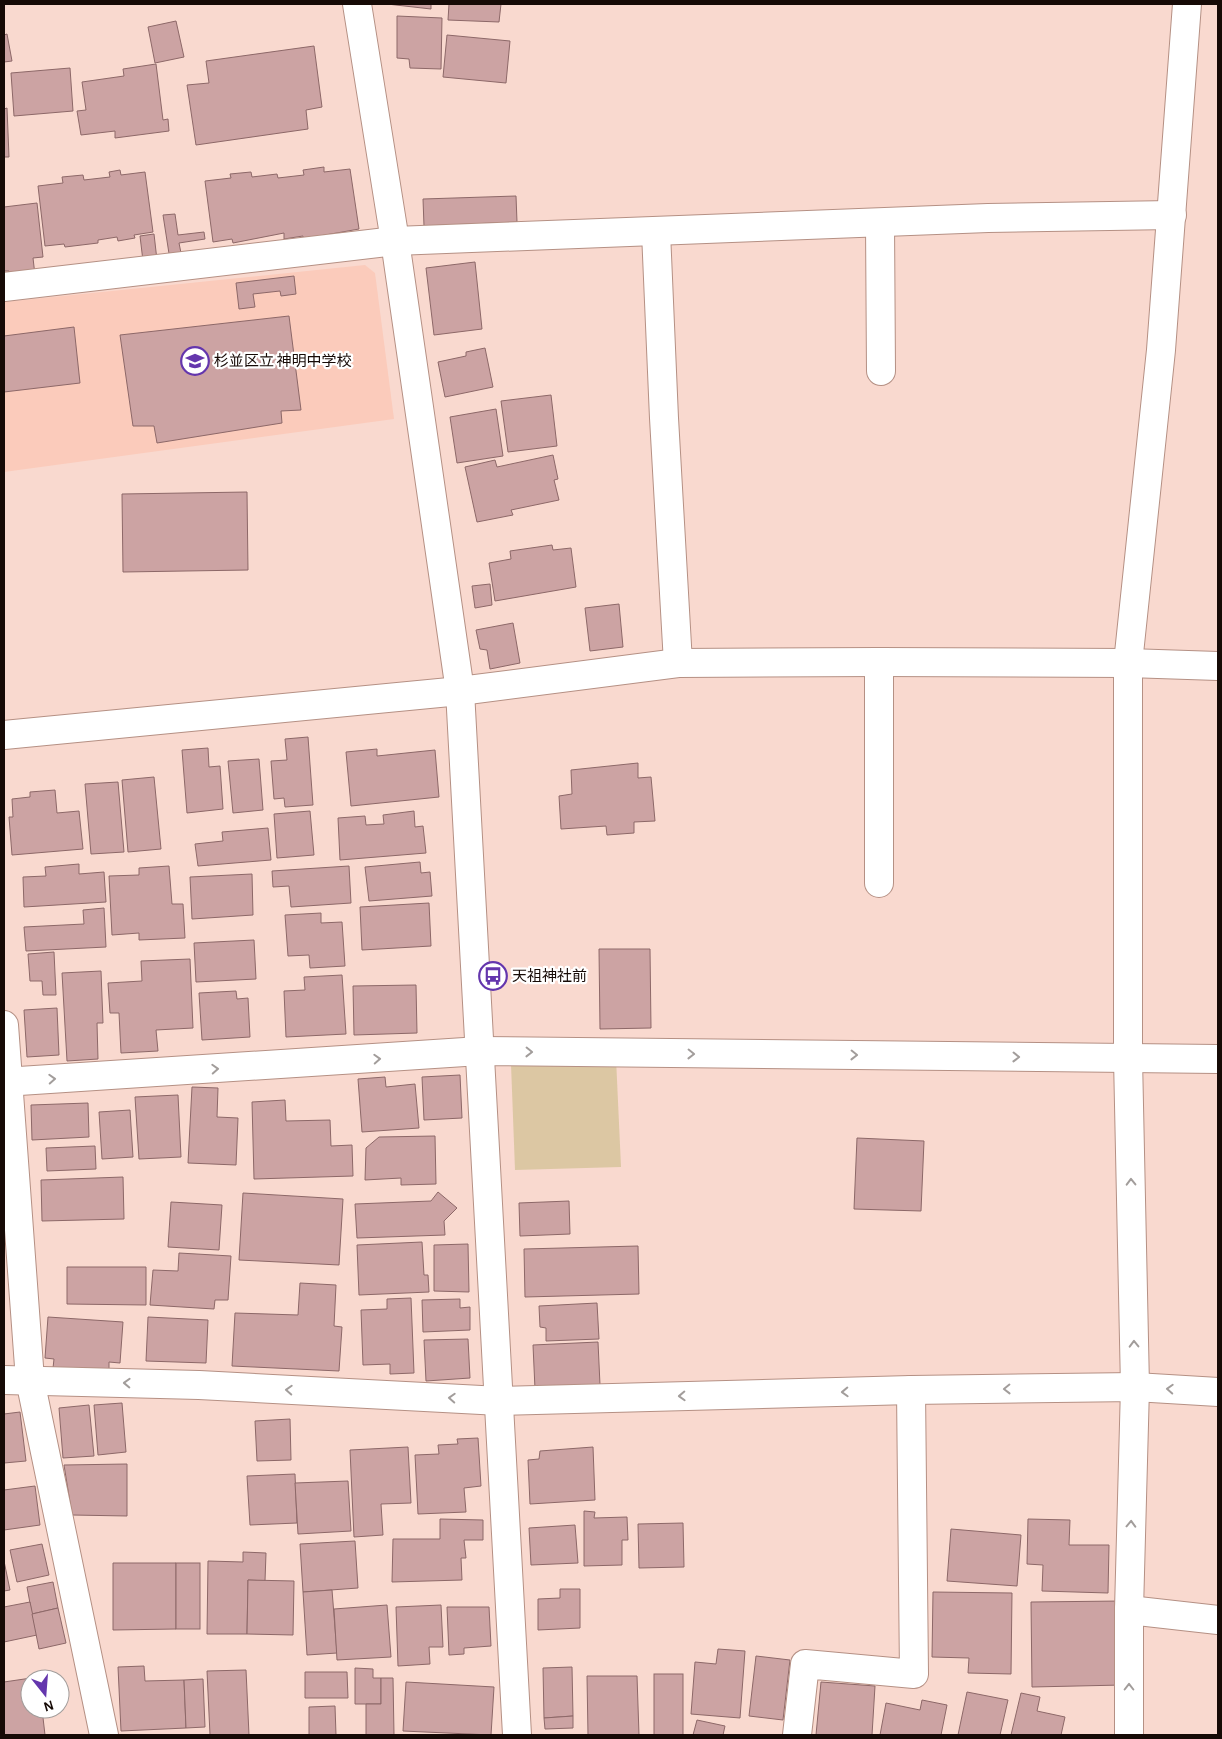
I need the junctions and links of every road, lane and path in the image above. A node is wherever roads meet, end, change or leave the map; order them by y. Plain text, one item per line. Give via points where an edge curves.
1 (357, 4) edge
2 (1187, 4) edge
3 (1172, 215) junction
4 (880, 223) junction
5 (656, 232) junction
6 (395, 242) junction
7 (4, 287) edge
8 (880, 371) dead end
9 (879, 662) junction
10 (678, 663) junction
11 (1128, 663) junction
12 (1218, 666) edge
13 (460, 692) junction
14 (4, 736) edge
15 (879, 883) dead end
16 (4, 1025) edge
17 (480, 1051) junction
18 (1128, 1058) junction
19 (1218, 1059) edge
20 (6, 1081) edge
21 (4, 1380) edge
22 (30, 1380) junction
23 (1135, 1388) junction
24 (911, 1390) junction
25 (1218, 1392) edge
26 (500, 1401) junction
27 (1129, 1610) junction
28 (1218, 1620) edge
29 (104, 1735) edge
30 (517, 1735) edge
31 (797, 1735) edge
32 (1129, 1735) edge

1 - 6 street
2 - 3 street
3 - 4 street
3 - 11 street
4 - 5 street
4 - 8 street
5 - 6 street
5 - 10 street
6 - 7 street
6 - 13 street
9 - 10 street
9 - 11 street
9 - 15 street
10 - 13 street
11 - 12 street
11 - 18 street
13 - 14 street
13 - 17 street
16 - 20 street
17 -> 18 street
20 -> 17 street
17 - 26 street
18 - 19 street
23 -> 18 street
20 - 22 street
21 - 22 street
26 -> 22 street via 198,1385
22 - 29 street
23 -> 24 street
25 -> 23 street
27 -> 23 street
24 -> 26 street
24 - 31 street via 914,1674 805,1664
26 - 30 street
27 - 28 street
32 -> 27 street

